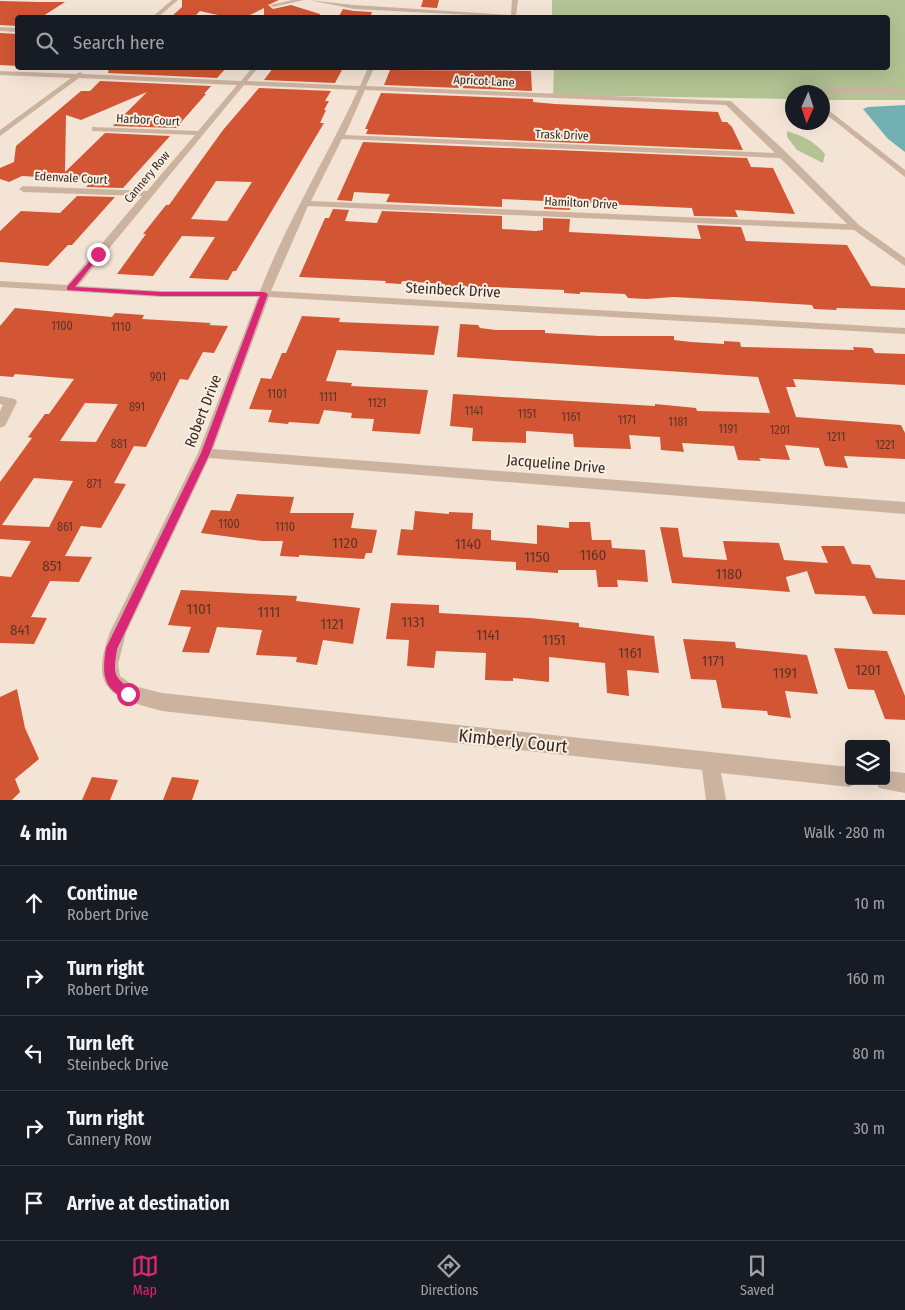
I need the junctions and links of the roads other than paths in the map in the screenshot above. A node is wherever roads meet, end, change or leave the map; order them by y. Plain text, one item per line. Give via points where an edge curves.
1 (175, 0) edge
2 (301, 0) edge
3 (312, 0) edge
4 (405, 0) edge
5 (515, 0) edge
6 (273, 5) dead end
7 (401, 9) junction
8 (156, 15) edge
9 (398, 15) edge
10 (485, 15) edge
11 (513, 15) edge
12 (0, 29) edge
13 (15, 30) edge
14 (85, 70) edge
15 (253, 70) edge
16 (370, 70) edge
17 (0, 73) edge
18 (77, 76) junction
19 (243, 82) junction
20 (361, 87) junction
21 (830, 90) edge
22 (905, 91) edge
23 (830, 113) edge
24 (95, 129) dead end
25 (201, 133) junction
26 (0, 134) edge
27 (339, 137) junction
28 (785, 156) junction
29 (905, 174) edge
30 (23, 189) dead end
31 (149, 194) junction
32 (304, 202) junction
33 (856, 228) junction
34 (905, 264) edge
35 (0, 284) edge
36 (70, 288) junction
37 (264, 294) junction
38 (905, 331) edge
39 (0, 400) edge
40 (0, 423) edge
41 (205, 453) junction
42 (905, 508) edge
43 (178, 704) joint
44 (710, 763) junction
45 (845, 777) edge
46 (890, 781) edge
47 (905, 783) edge
48 (716, 800) edge

1 - 8 street
2 - 6 street
3 - 7 street via 338,6
4 - 7 street
5 - 11 street
7 - 9 street
7 - 10 street
12 - 13 street
14 - 18 street
15 - 19 street, Cannery Row
16 - 20 street, Robert Drive
17 - 18 street, Apricot Lane
18 - 19 street, Apricot Lane
18 - 26 street
19 - 20 street, Apricot Lane
19 - 25 street, Cannery Row
20 - 27 street, Robert Drive
20 - 28 street, Apricot Lane via 728,103
21 - 22 street
23 - 29 street
24 - 25 street, Harbor Court
25 - 31 street, Cannery Row
27 - 28 street, Trask Drive
27 - 32 street, Robert Drive
28 - 33 street
30 - 31 street, Edenvale Court
31 - 36 street, Cannery Row
32 - 33 street, Hamilton Drive
32 - 37 street, Robert Drive
33 - 34 street
35 - 36 street, Steinbeck Drive
36 - 37 street, Steinbeck Drive via 162,294
37 - 38 street, Steinbeck Drive
37 - 41 street, Robert Drive
39 - 40 street via 11,402
41 - 42 street, Jacqueline Drive
41 - 43 street, Robert Drive via 118,632 109,661 108,671 115,686 128,694
43 - 44 street, Kimberly Court
44 - 45 street, Kimberly Court
44 - 48 street
46 - 47 street

